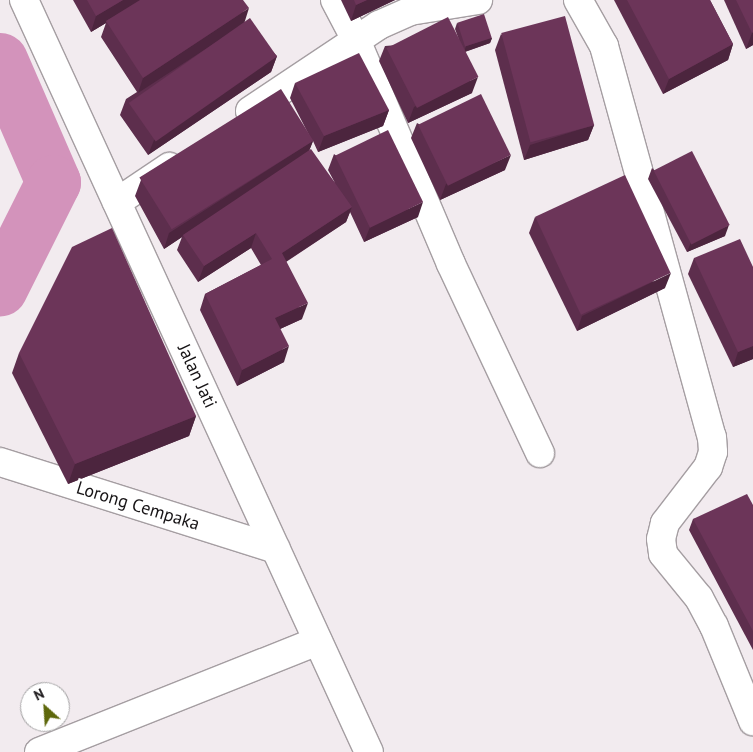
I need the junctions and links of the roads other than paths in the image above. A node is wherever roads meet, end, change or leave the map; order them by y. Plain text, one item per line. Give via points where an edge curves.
1 (24, 0) edge
2 (335, 0) edge
3 (478, 0) edge
4 (578, 0) edge
5 (356, 40) junction
6 (231, 124) edge
7 (190, 152) edge
8 (117, 202) junction
9 (540, 453) dead end
10 (0, 462) edge
11 (276, 549) junction
12 (318, 641) junction
13 (753, 721) edge
14 (39, 752) edge
15 (369, 752) edge

1 - 8 street, Jalan Jati
2 - 5 street
3 - 5 street via 410,11
4 - 13 street via 604,46 712,437 713,452 708,467 665,523 661,539 663,554 698,598 714,626
5 - 6 street
5 - 9 street via 451,264
7 - 8 street
8 - 11 street, Jalan Jati
10 - 11 street, Lorong Cempaka
11 - 12 street, Jalan Jati
12 - 14 street
12 - 15 street, Jalan Jati

